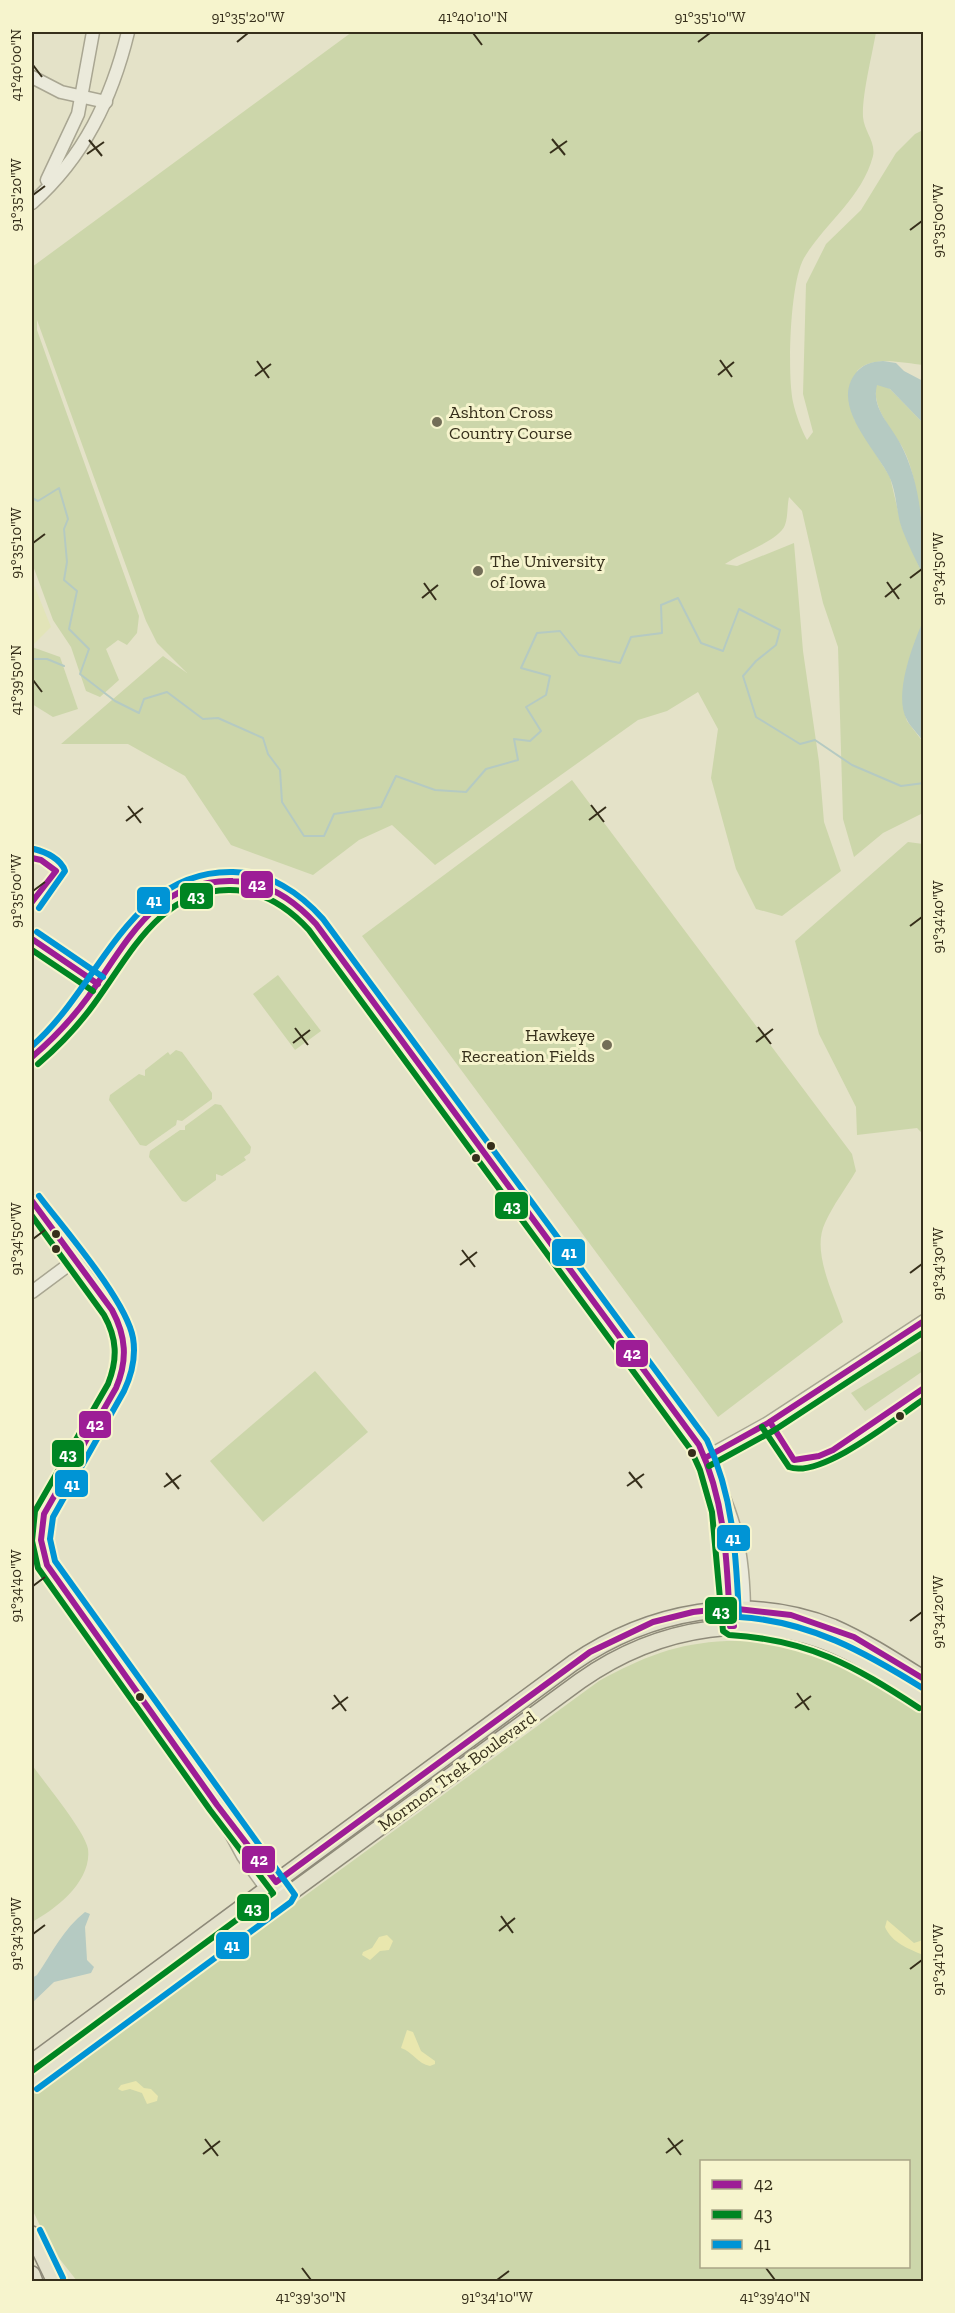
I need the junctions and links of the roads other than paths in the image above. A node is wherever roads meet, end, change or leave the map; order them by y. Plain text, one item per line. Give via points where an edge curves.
1 (93, 32) edge
2 (128, 32) edge
3 (32, 77) edge
4 (83, 96) junction
5 (106, 102) junction
6 (32, 202) edge
7 (32, 1057) edge
8 (32, 1201) edge
9 (75, 1260) junction
10 (32, 1292) edge
11 (924, 1321) edge
12 (705, 1458) junction
13 (737, 1608) junction
14 (737, 1626) junction
15 (924, 1679) edge
16 (924, 1700) edge
17 (272, 1886) junction
18 (281, 1899) junction
19 (32, 2062) edge
20 (32, 2082) edge
21 (32, 2234) edge
22 (53, 2278) edge
23 (33, 2279) edge

1 - 4 street
2 - 5 street
3 - 4 street via 54,89
4 - 5 street
4 - 6 street via 68,141
5 - 6 street via 77,153
7 - 12 street via 68,1022 146,915 168,896 218,879 248,882 285,897 315,924 686,1424
8 - 9 street
9 - 10 street
9 - 17 street via 118,1320 126,1347 125,1359 116,1388 50,1502 42,1529 43,1550 57,1581 217,1805 231,1819
11 - 12 street via 768,1423
12 - 13 street via 720,1485 738,1536
13 - 14 street
13 - 15 main road, Mormon Trek Boulevard via 790,1615 831,1627 873,1647
13 - 17 main road, Mormon Trek Boulevard via 693,1612 653,1622 590,1652
14 - 16 main road, Mormon Trek Boulevard via 798,1633 825,1642 869,1664
14 - 18 main road, Mormon Trek Boulevard via 670,1636 638,1646 598,1668
17 - 18 street
17 - 19 main road, Mormon Trek Boulevard
18 - 20 main road, Mormon Trek Boulevard
21 - 22 main road
22 - 23 street

